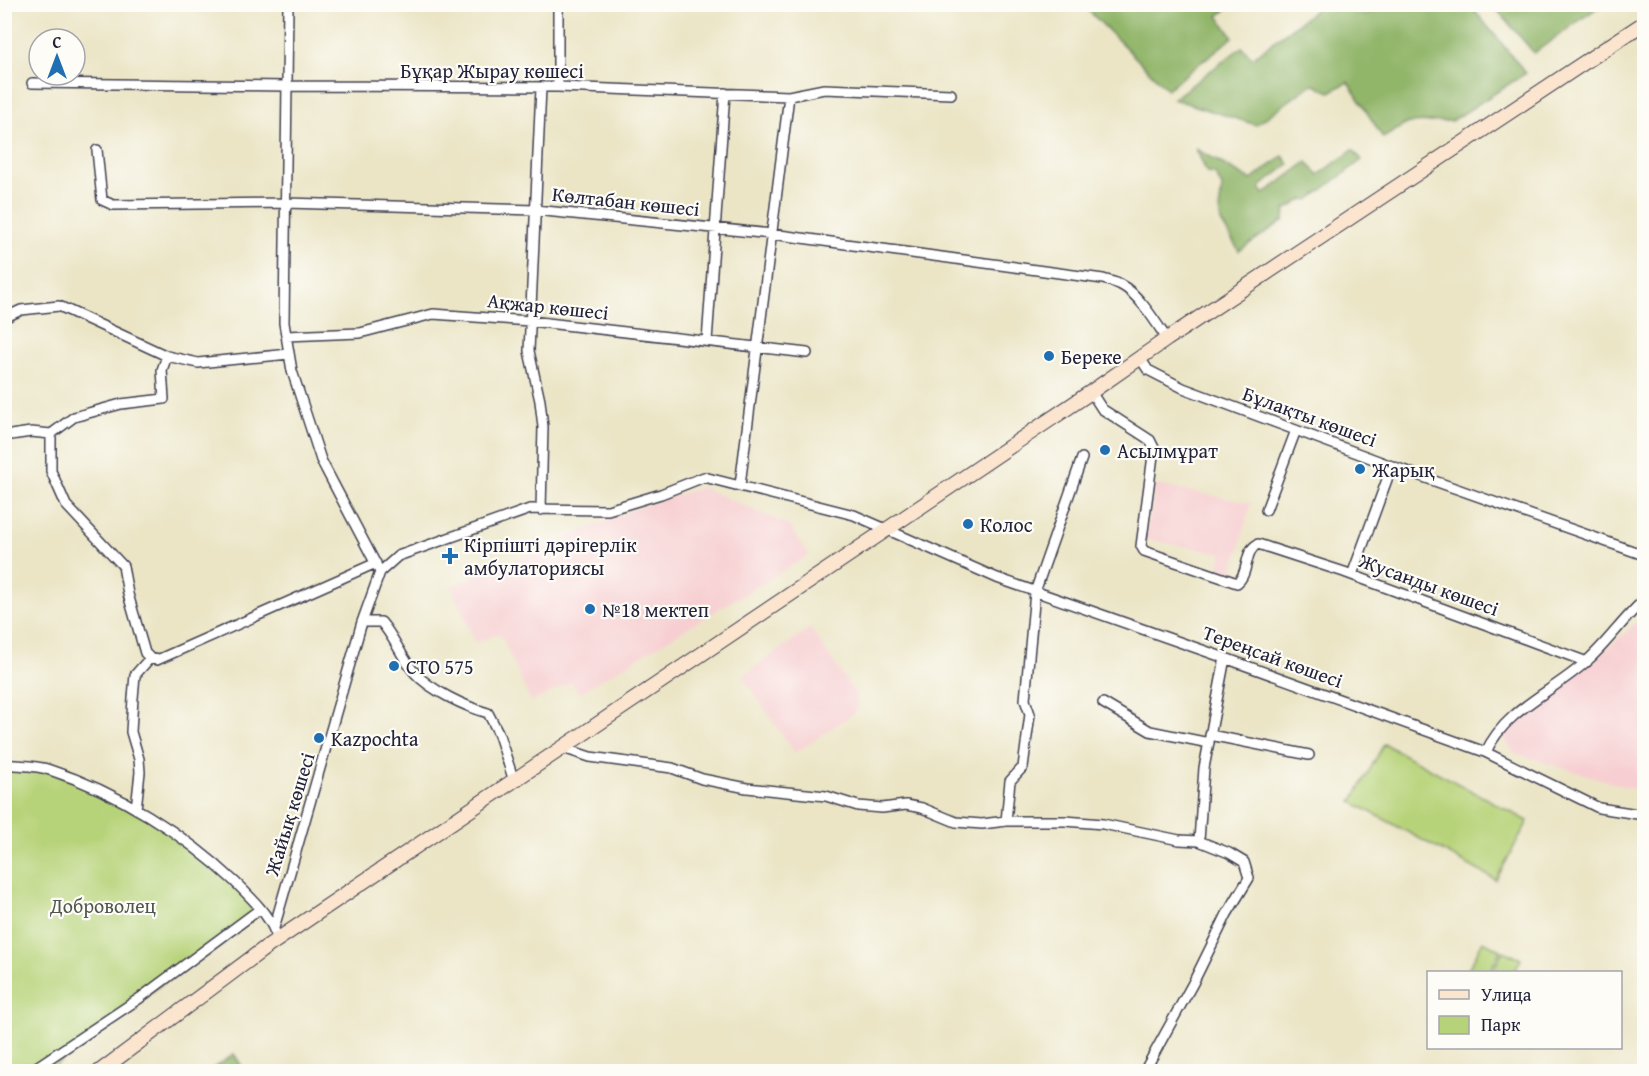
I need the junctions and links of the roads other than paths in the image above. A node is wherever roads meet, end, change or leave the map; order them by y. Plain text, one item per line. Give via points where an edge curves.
1 (288, 4) edge
2 (558, 4) edge
3 (1644, 23) edge
4 (87, 83) edge
5 (288, 86) junction
6 (558, 87) junction
7 (541, 88) junction
8 (725, 93) junction
9 (951, 94) dead end
10 (789, 96) junction
11 (97, 150) dead end
12 (286, 202) junction
13 (535, 210) junction
14 (714, 228) junction
15 (772, 234) junction
16 (4, 318) edge
17 (530, 321) junction
18 (286, 336) junction
19 (1167, 339) junction
20 (706, 341) junction
21 (757, 347) junction
22 (807, 353) dead end
23 (289, 354) junction
24 (167, 356) junction
25 (1140, 358) junction
26 (1091, 392) junction
27 (1296, 430) junction
28 (51, 435) junction
29 (4, 436) edge
30 (1082, 458) dead end
31 (1392, 466) junction
32 (740, 485) junction
33 (541, 510) junction
34 (1266, 510) dead end
35 (888, 529) junction
36 (1644, 555) edge
37 (378, 568) junction
38 (1352, 575) junction
39 (1035, 591) junction
40 (1644, 600) edge
41 (362, 622) junction
42 (150, 658) junction
43 (1225, 658) junction
44 (1587, 662) junction
45 (1103, 703) dead end
46 (1209, 739) junction
47 (563, 748) junction
48 (1486, 752) junction
49 (1309, 755) dead end
50 (4, 764) edge
51 (514, 780) junction
52 (136, 809) junction
53 (1644, 815) edge
54 (1006, 821) junction
55 (1199, 841) junction
56 (260, 909) junction
57 (276, 934) junction
58 (29, 1071) edge
59 (99, 1071) edge
60 (1144, 1071) edge

1 - 5 street
2 - 6 street
3 - 19 main road
4 - 5 street, Бұқар Жырау көшесі
5 - 7 street, Бұқар Жырау көшесі
5 - 12 street
6 - 7 street, Бұқар Жырау көшесі
6 - 8 street, Бұқар Жырау көшесі
7 - 13 street
8 - 10 street, Бұқар Жырау көшесі
8 - 14 street
9 - 10 street, Бұқар Жырау көшесі via 824,89
10 - 15 street
11 - 12 street, Көлтабан көшесі via 102,200 113,205
12 - 13 street, Көлтабан көшесі
12 - 18 street
13 - 14 street, Көлтабан көшесі
13 - 17 street
14 - 15 street, Көлтабан көшесі
14 - 20 street
15 - 19 street, Көлтабан көшесі via 1103,279 1130,291
15 - 21 street
16 - 24 street via 21,310 59,306
17 - 18 street, Ақжар көшесі via 434,314 360,333
17 - 20 street, Ақжар көшесі
17 - 33 street via 529,351 543,427
18 - 23 street
19 - 25 main road
20 - 21 street, Ақжар көшесі
21 - 22 street, Ақжар көшесі
21 - 32 street
23 - 24 street via 198,363
23 - 37 street via 321,460
24 - 28 street via 162,370 164,399 121,404 74,417
25 - 26 main road
25 - 27 street, Бұлақты көшесі via 1148,370 1183,388
26 - 35 main road
26 - 38 street, Жусанды көшесі via 1102,409 1150,440 1154,448 1144,551 1237,583 1244,577 1250,550 1258,544
27 - 31 street, Бұлақты көшесі
27 - 34 street
28 - 29 street via 31,432
28 - 42 street via 51,471 66,505 123,566 145,653
30 - 39 street
31 - 36 street, Бұлақты көшесі
31 - 38 street
32 - 33 street, Тереңсай көшесі via 704,477 608,510
32 - 35 street, Тереңсай көшесі via 854,515
33 - 37 street, Тереңсай көшесі via 530,509 398,556
35 - 39 street, Тереңсай көшесі
35 - 47 main road
37 - 41 street, Жайық көшесі
37 - 42 street, Тереңсай көшесі via 157,660
38 - 44 street, Жусанды көшесі
39 - 43 street, Тереңсай көшесі
39 - 54 street via 1025,700 1030,714 1023,767 1010,780
40 - 44 street
41 - 51 street via 381,622 414,673 470,708 488,713
41 - 57 street, Жайық көшесі
42 - 52 street via 135,675 130,732 139,759
43 - 46 street
43 - 48 street, Тереңсай көшесі
44 - 48 street via 1519,712 1495,734
45 - 46 street via 1150,731
46 - 49 street
46 - 55 street
47 - 51 main road
47 - 54 street via 590,757 672,768 747,788 826,796 858,806 906,805 956,822
48 - 53 street, Тереңсай көшесі via 1599,808
50 - 52 street via 48,769
51 - 57 main road
52 - 56 street via 206,855
54 - 55 street via 1103,824
55 - 60 street via 1244,862 1249,878
56 - 57 street
56 - 58 street via 140,998
57 - 59 main road

